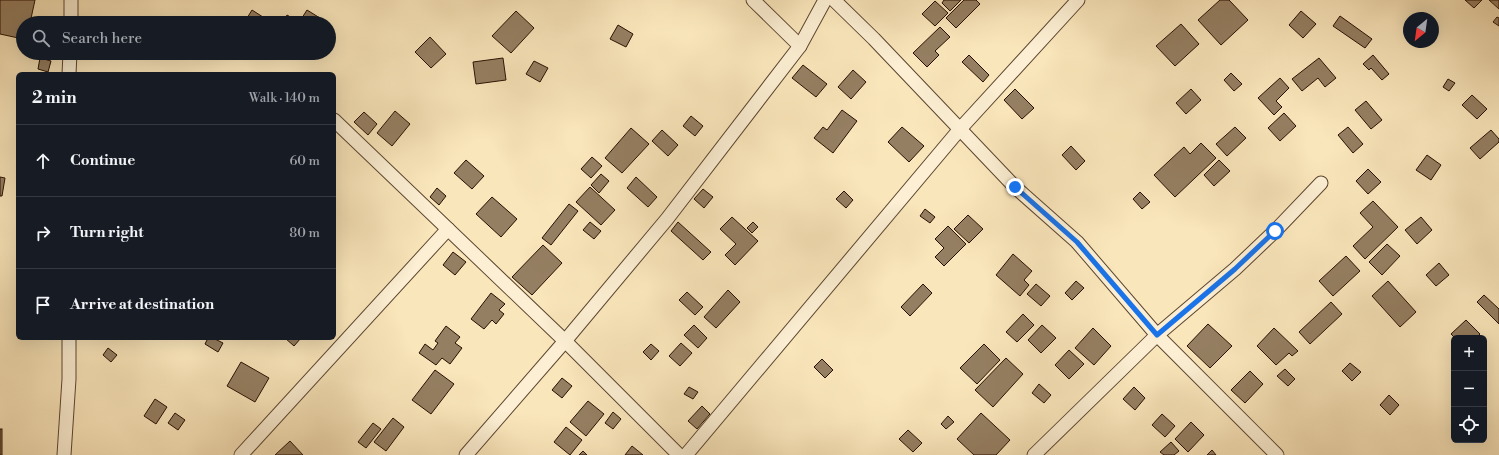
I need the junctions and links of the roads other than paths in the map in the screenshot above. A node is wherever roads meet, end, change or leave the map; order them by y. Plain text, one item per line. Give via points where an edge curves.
1 (71, 0) edge
2 (753, 0) edge
3 (825, 0) edge
4 (834, 0) edge
5 (1078, 0) edge
6 (71, 16) edge
7 (800, 46) junction
8 (70, 60) edge
9 (69, 72) edge
10 (336, 122) edge
11 (960, 129) junction
12 (1321, 183) dead end
13 (448, 230) junction
14 (1157, 335) junction
15 (69, 340) edge
16 (565, 341) junction
17 (64, 455) edge
18 (241, 455) edge
19 (466, 455) edge
20 (679, 455) edge
21 (686, 455) edge
22 (1034, 455) edge
23 (1277, 455) edge

1 - 6 street
2 - 7 street
3 - 7 street
4 - 11 street
5 - 11 street
7 - 16 street via 667,219
8 - 9 street
10 - 13 street
11 - 14 street via 1015,187 1077,242
11 - 21 street
12 - 14 street via 1235,269
13 - 16 street
13 - 18 street
14 - 22 street
14 - 23 street
15 - 17 street
16 - 19 street
16 - 20 street

